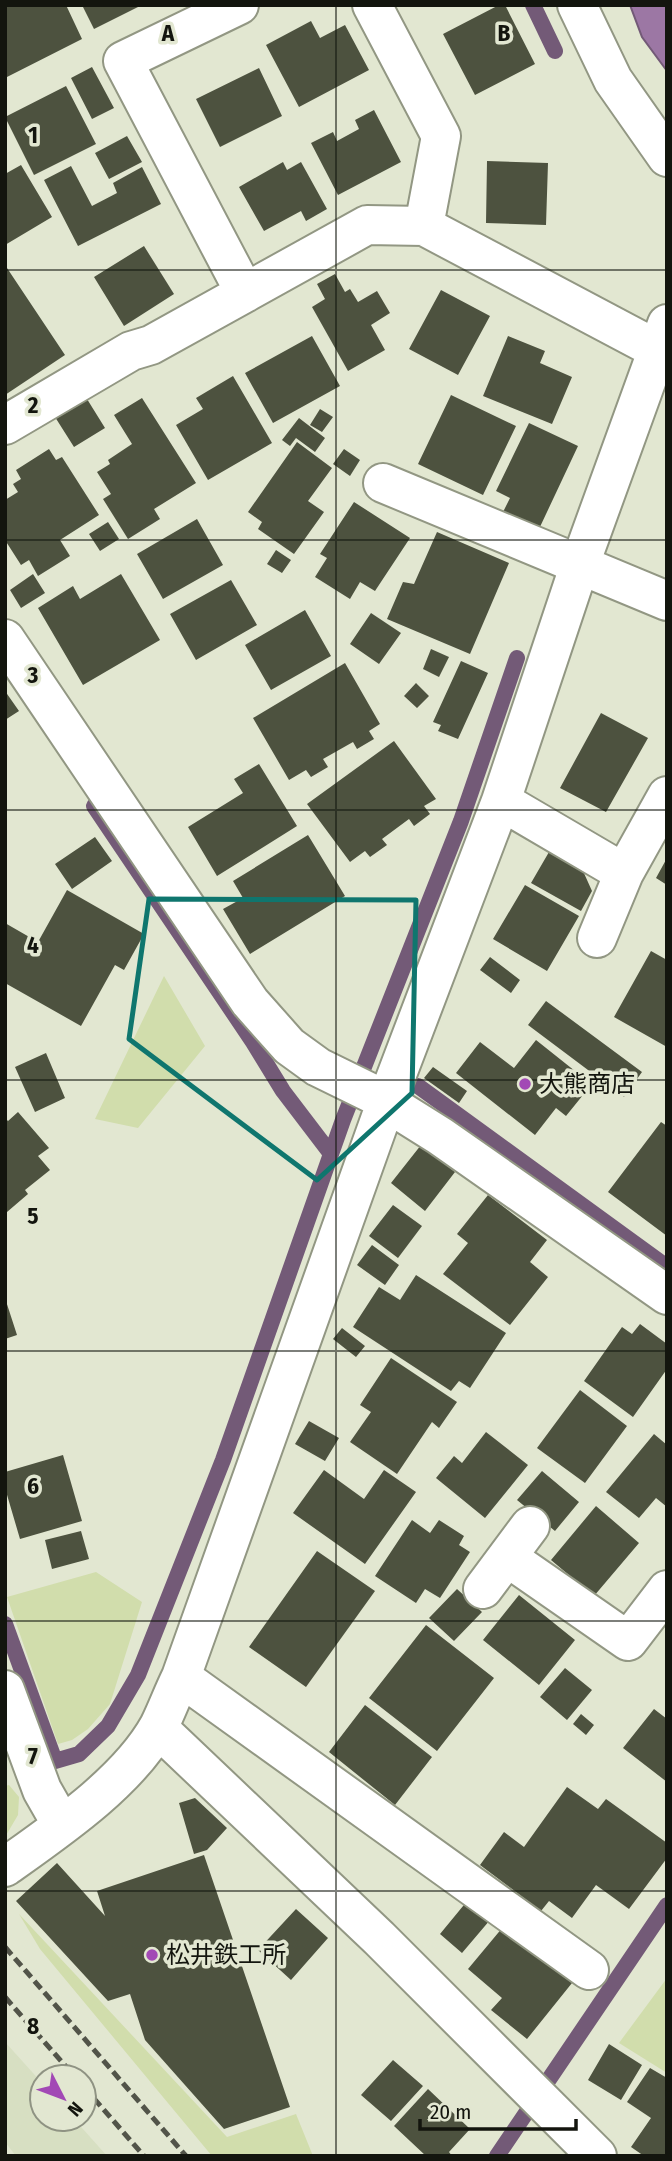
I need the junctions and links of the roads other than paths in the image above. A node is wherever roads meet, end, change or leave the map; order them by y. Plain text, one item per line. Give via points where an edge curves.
1 (239, 5) edge
2 (372, 5) edge
3 (577, 5) edge
4 (667, 157) edge
5 (424, 226) junction
6 (245, 293) junction
7 (662, 337) edge
8 (5, 425) edge
9 (383, 483) dead end
10 (580, 564) junction
11 (667, 601) edge
12 (5, 639) edge
13 (667, 796) edge
14 (501, 801) junction
15 (624, 873) junction
16 (597, 938) dead end
17 (380, 1098) junction
18 (665, 1289) edge
19 (530, 1526) dead end
20 (507, 1557) junction
21 (483, 1588) dead end
22 (667, 1590) edge
23 (181, 1677) junction
24 (5, 1690) edge
25 (158, 1728) junction
26 (62, 1825) junction
27 (5, 1867) edge
28 (589, 1970) dead end
29 (597, 2156) edge

1 - 6 street via 123,61
2 - 5 street via 441,136
3 - 4 street via 613,80
5 - 6 street via 367,225
5 - 7 street
6 - 8 street via 151,345 131,351
7 - 10 street
9 - 10 street
10 - 11 street
10 - 14 street
12 - 17 street via 250,1002 289,1046 318,1067
13 - 15 street
14 - 15 street
14 - 17 street
15 - 16 street
17 - 18 street
17 - 23 street
19 - 20 street
20 - 21 street
20 - 22 street via 628,1641
23 - 25 street
23 - 28 street
24 - 26 street via 42,1790
25 - 26 street via 120,1778
25 - 29 street via 379,1938
26 - 27 street

